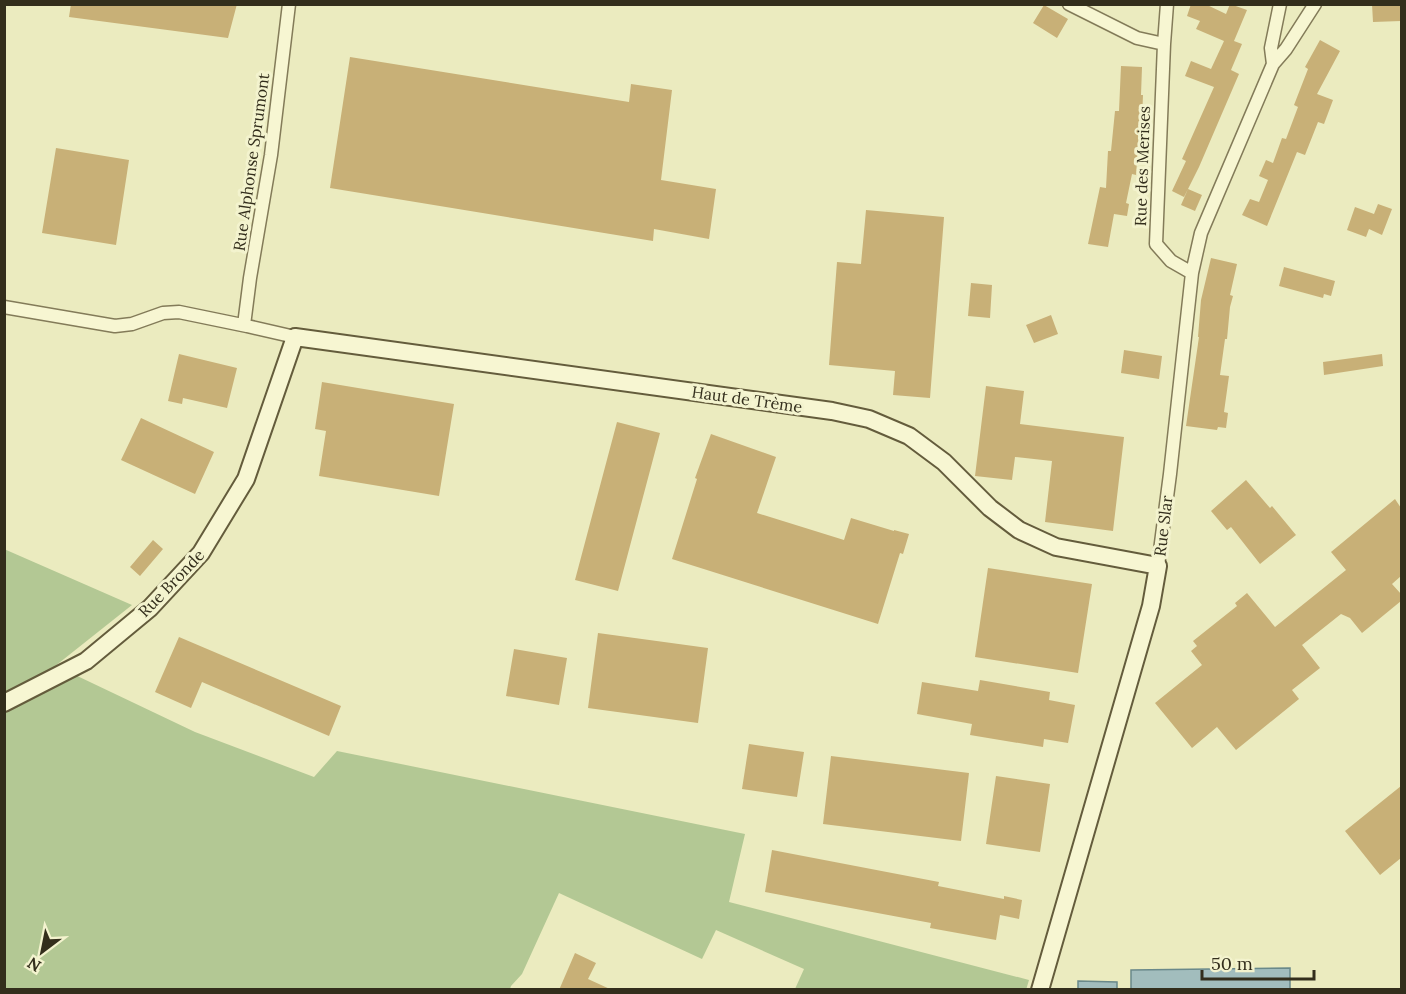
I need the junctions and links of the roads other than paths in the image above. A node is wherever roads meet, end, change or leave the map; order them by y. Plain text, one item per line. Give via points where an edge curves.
1 (289, 4) edge
2 (1069, 4) edge
3 (1167, 4) edge
4 (1280, 4) edge
5 (1315, 4) edge
6 (1164, 44) junction
7 (1273, 64) junction
8 (1192, 273) junction
9 (4, 307) edge
10 (244, 325) junction
11 (295, 337) junction
12 (1158, 566) junction
13 (4, 703) edge
14 (1040, 990) edge

1 - 10 street, Rue Alphonse Sprumont via 271,155
2 - 6 street via 1137,38
3 - 6 street
4 - 7 street, Rue Slar via 1271,48
5 - 7 street, Rue Slar
6 - 8 street, Rue des Merises via 1156,244 1171,261
7 - 8 street, Rue Slar via 1202,233
8 - 12 street, Rue Slar
9 - 10 street via 116,326 179,312
10 - 11 street
11 - 12 street, Haut de Trème via 869,419 909,436 1019,530 1056,547
11 - 13 street, Rue Bronde via 246,479 201,554 150,608 86,661
12 - 14 street, Rue Slar via 1148,616

